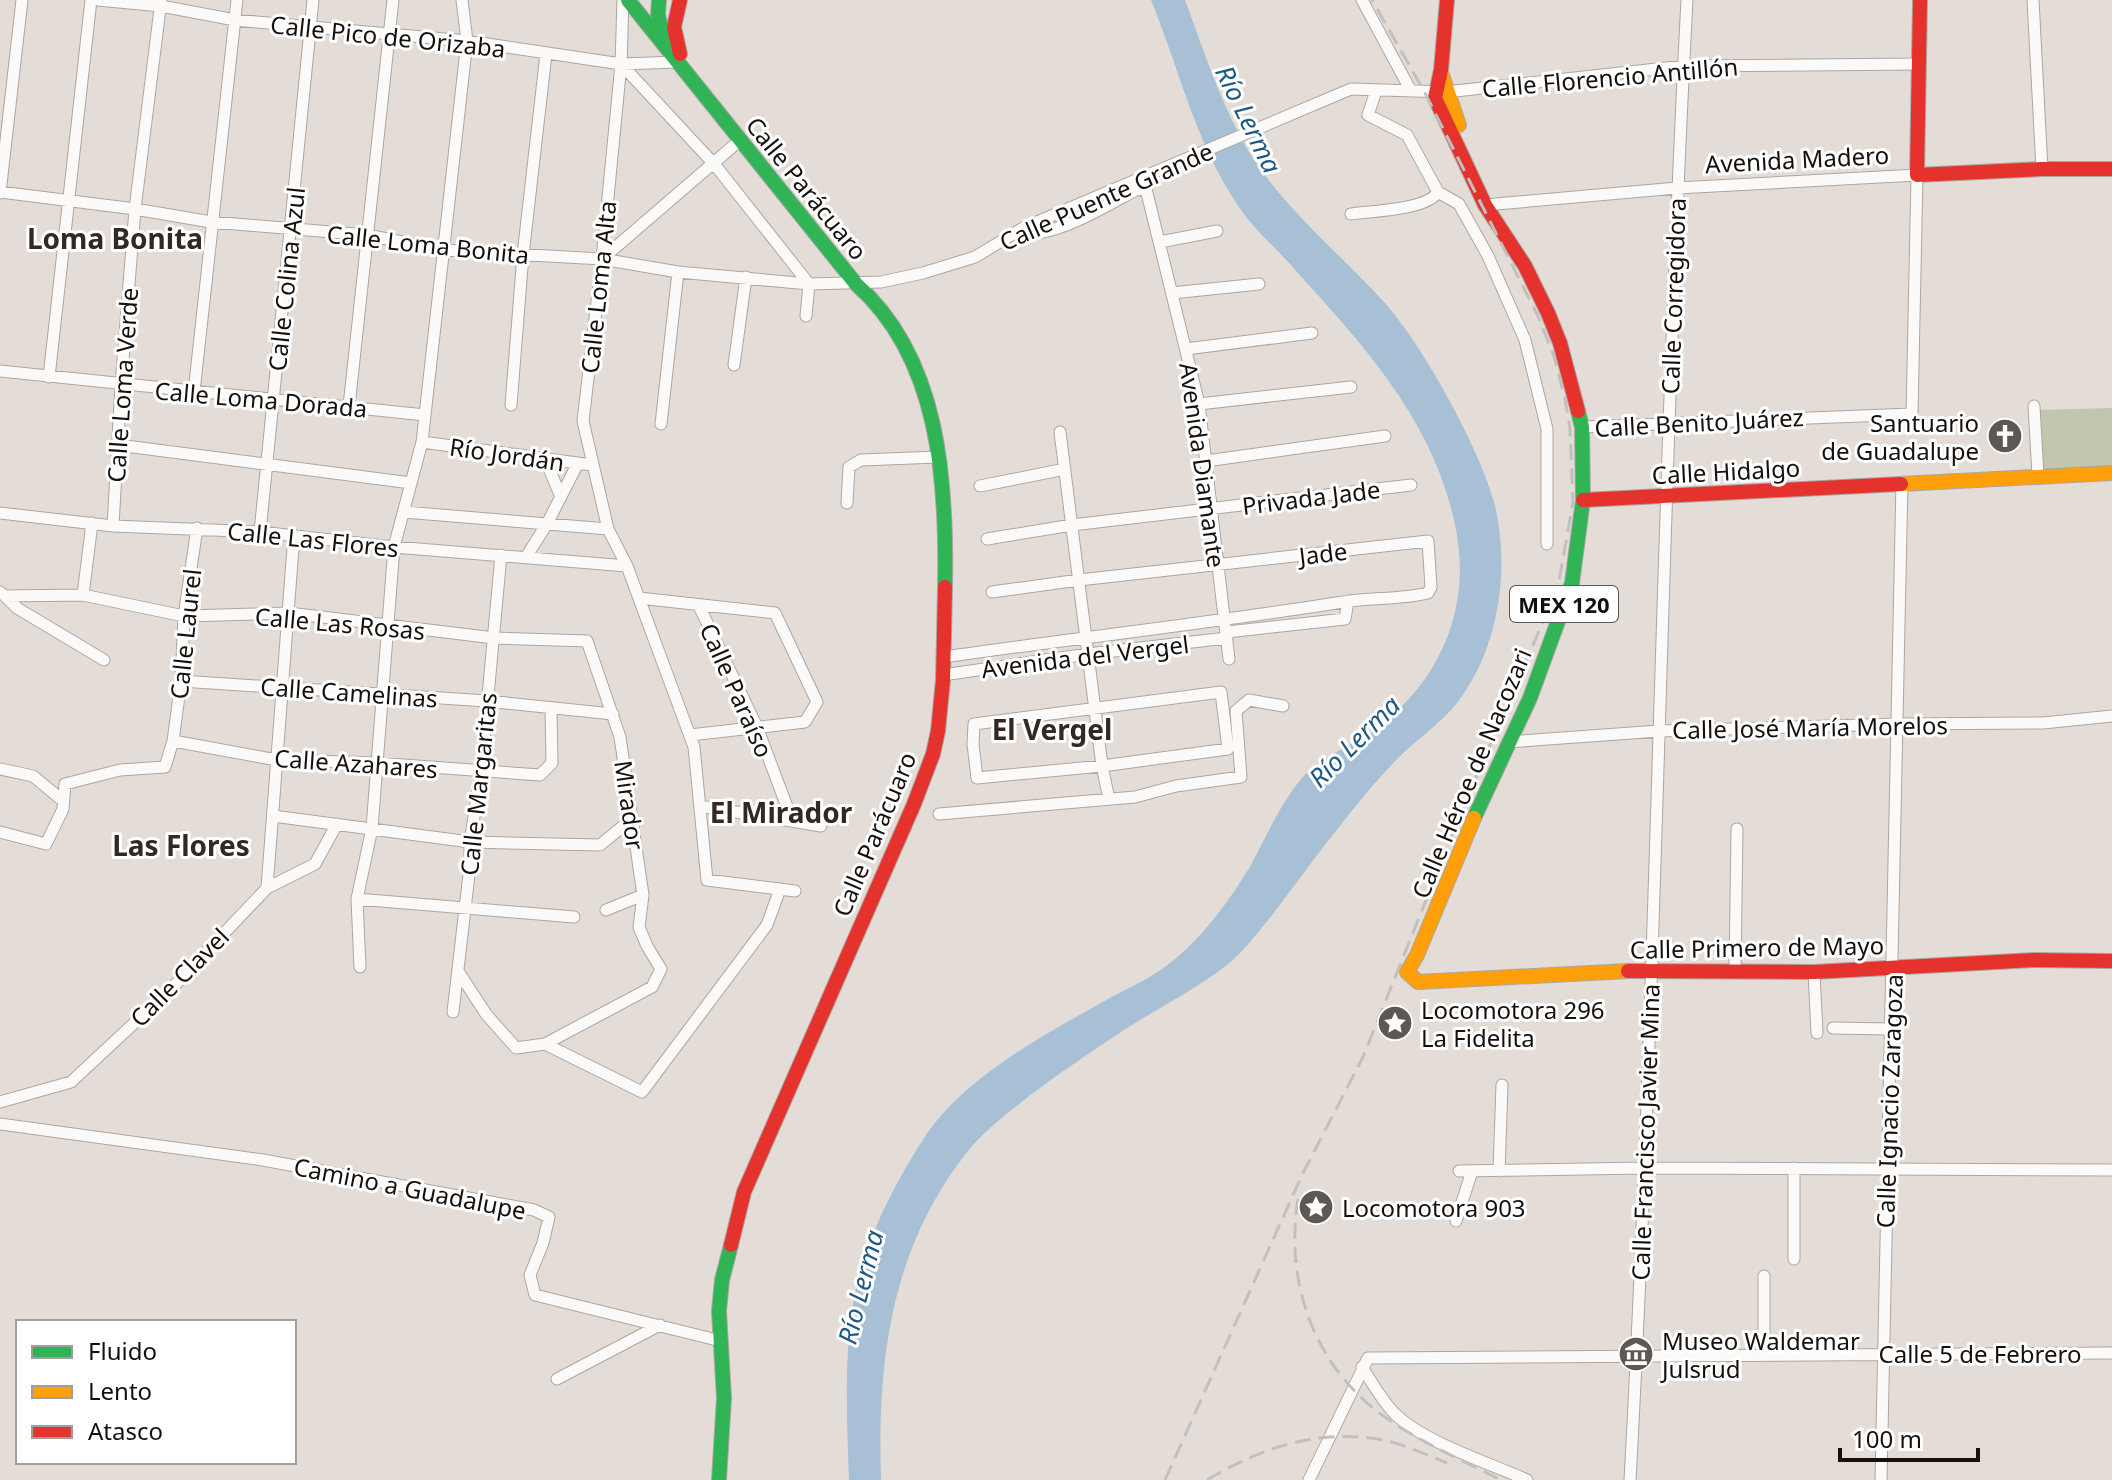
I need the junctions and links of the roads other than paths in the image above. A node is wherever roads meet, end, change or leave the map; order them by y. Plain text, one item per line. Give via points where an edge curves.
1 (22, 0) edge
2 (91, 0) edge
3 (98, 0) edge
4 (237, 0) edge
5 (313, 0) edge
6 (393, 0) edge
7 (626, 0) edge
8 (659, 0) edge
9 (680, 0) edge
10 (1362, 0) edge
11 (1447, 0) edge
12 (1687, 0) edge
13 (1920, 0) edge
14 (2033, 0) edge
15 (161, 3) edge
16 (462, 5) edge
17 (235, 20) junction
18 (312, 27) junction
19 (389, 33) junction
20 (467, 41) junction
21 (666, 44) junction
22 (546, 54) junction
23 (621, 64) junction
24 (1918, 64) junction
25 (682, 66) junction
26 (1684, 66) junction
27 (1376, 91) junction
28 (1411, 91) junction
29 (1440, 91) junction
30 (739, 141) junction
31 (715, 165) junction
32 (2042, 169) junction
33 (2112, 169) edge
34 (1917, 175) junction
35 (1677, 188) junction
36 (1438, 192) junction
37 (0, 193) edge
38 (68, 203) junction
39 (1489, 204) junction
40 (135, 209) junction
41 (1351, 214) dead end
42 (211, 222) junction
43 (292, 230) junction
44 (1021, 230) junction
45 (1217, 231) dead end
46 (367, 235) junction
47 (1160, 242) junction
48 (443, 250) junction
49 (523, 255) junction
50 (602, 259) junction
51 (678, 272) junction
52 (746, 277) junction
53 (809, 284) junction
54 (856, 284) junction
55 (1259, 284) dead end
56 (1172, 293) junction
57 (806, 316) dead end
58 (1312, 333) dead end
59 (1186, 349) junction
60 (734, 365) dead end
61 (0, 371) edge
62 (49, 377) junction
63 (121, 385) junction
64 (1351, 387) dead end
65 (194, 392) junction
66 (272, 400) junction
67 (1199, 404) junction
68 (511, 405) dead end
69 (349, 406) junction
70 (2034, 406) dead end
71 (425, 415) junction
72 (1668, 422) junction
73 (661, 424) dead end
74 (1582, 427) junction
75 (1060, 432) dead end
76 (1385, 436) dead end
77 (422, 442) junction
78 (118, 445) junction
79 (938, 457) junction
80 (545, 459) junction
81 (1206, 461) junction
82 (578, 463) junction
83 (592, 465) junction
84 (266, 466) junction
85 (1065, 469) junction
86 (2112, 473) edge
87 (2038, 476) junction
88 (1902, 482) junction
89 (411, 483) junction
90 (1411, 485) dead end
91 (980, 486) dead end
92 (561, 497) junction
93 (1667, 497) junction
94 (1583, 500) junction
95 (847, 503) dead end
96 (1212, 510) junction
97 (404, 512) junction
98 (0, 513) edge
99 (92, 523) junction
100 (547, 524) junction
101 (1072, 525) junction
102 (113, 526) junction
103 (197, 528) junction
104 (608, 529) junction
105 (260, 532) junction
106 (294, 535) junction
107 (987, 539) dead end
108 (1547, 544) dead end
109 (394, 547) junction
110 (501, 555) junction
111 (526, 557) junction
112 (627, 566) junction
113 (1218, 566) junction
114 (1079, 580) junction
115 (992, 592) dead end
116 (2, 594) edge
117 (83, 595) junction
118 (639, 598) junction
119 (699, 606) junction
120 (289, 613) junction
121 (184, 616) junction
122 (388, 625) junction
123 (1226, 630) junction
124 (1086, 637) junction
125 (494, 638) junction
126 (587, 641) joint
127 (1088, 654) junction
128 (944, 657) junction
129 (1229, 659) dead end
130 (104, 660) dead end
131 (943, 675) junction
132 (181, 681) junction
133 (283, 689) junction
134 (382, 695) junction
135 (487, 701) junction
136 (1283, 706) dead end
137 (551, 708) junction
138 (1095, 709) junction
139 (613, 714) junction
140 (2112, 716) edge
141 (1898, 724) junction
142 (757, 727) junction
143 (1659, 731) junction
144 (690, 735) junction
145 (173, 741) junction
146 (1508, 742) junction
147 (277, 760) junction
148 (376, 763) junction
149 (1102, 766) junction
150 (0, 769) edge
151 (481, 772) junction
152 (1109, 799) junction
153 (62, 800) junction
154 (700, 806) junction
155 (939, 814) dead end
156 (273, 816) junction
157 (633, 818) junction
158 (792, 820) junction
159 (337, 824) junction
160 (821, 826) dead end
161 (372, 828) junction
162 (1737, 829) dead end
163 (0, 832) edge
164 (470, 842) junction
165 (267, 888) junction
166 (780, 889) junction
167 (795, 891) dead end
168 (643, 895) junction
169 (357, 899) junction
170 (465, 910) junction
171 (606, 910) dead end
172 (574, 917) dead end
173 (2112, 961) edge
174 (360, 967) dead end
175 (1892, 967) junction
176 (1651, 970) junction
177 (1735, 970) junction
178 (458, 971) junction
179 (1407, 972) joint
180 (1814, 972) junction
181 (453, 1012) dead end
182 (1833, 1028) dead end
183 (1890, 1029) junction
184 (1817, 1033) dead end
185 (545, 1044) junction
186 (1502, 1085) dead end
187 (0, 1102) edge
188 (0, 1124) edge
189 (1643, 1168) junction
190 (1794, 1168) junction
191 (1886, 1169) junction
192 (2112, 1170) edge
193 (1459, 1171) dead end
194 (1472, 1171) junction
195 (1499, 1171) junction
196 (1456, 1221) dead end
197 (1794, 1259) dead end
198 (1764, 1276) dead end
199 (660, 1325) junction
200 (721, 1341) junction
201 (1883, 1353) junction
202 (2112, 1353) edge
203 (1764, 1354) junction
204 (1637, 1355) junction
205 (1365, 1363) junction
206 (557, 1379) dead end
207 (719, 1480) edge
208 (1309, 1480) edge
209 (1527, 1480) edge
210 (1630, 1480) edge
211 (1881, 1480) edge

1 - 37 street
2 - 38 street
3 - 15 street, Calle Pico de Orizaba
4 - 17 street
5 - 18 street, Calle Colina Azul
6 - 19 street
7 - 21 main road
7 - 23 street, Calle Loma Alta
8 - 21 main road
9 - 25 main road via 672,18
10 - 28 street
11 - 29 main road
12 - 26 street, Calle Corregidora
13 - 24 main road
14 - 32 street
15 - 17 street, Calle Pico de Orizaba
15 - 40 street, Calle Loma Verde
16 - 20 street
17 - 18 street, Calle Pico de Orizaba
17 - 42 street
18 - 19 street, Calle Pico de Orizaba
18 - 43 street, Calle Colina Azul
19 - 20 street, Calle Pico de Orizaba
19 - 46 street
20 - 22 street, Calle Pico de Orizaba
20 - 48 street
21 - 25 main road
22 - 23 street, Calle Pico de Orizaba
22 - 49 street
23 - 25 street, Calle Pico de Orizaba
23 - 31 street
23 - 50 street, Calle Loma Alta
24 - 26 street, Calle Florencio Antillón
24 - 34 main road
25 - 30 main road, Calle Parácuaro
26 - 29 street, Calle Florencio Antillón
26 - 35 street, Calle Corregidora
27 - 28 street, Calle Puente Grande
27 - 36 street via 1368,115 1407,135
27 - 44 street, Calle Puente Grande via 1351,89
28 - 29 street, Calle Puente Grande
29 - 39 main road, Calle Héroe de Nacozari / MEX 120
30 - 31 street
30 - 54 main road, Calle Parácuaro
31 - 50 street
31 - 53 street
32 - 33 main road, Avenida Madero
32 - 34 main road, Avenida Madero
34 - 35 street, Avenida Madero
34 - 72 street, Calle Benito Juárez via 1912,414
35 - 39 street, Avenida Madero
35 - 72 street, Calle Corregidora
36 - 41 street via 1429,201
36 - 108 street via 1459,204 1525,340 1547,429
37 - 38 street, Calle Loma Bonita
38 - 40 street, Calle Loma Bonita
38 - 62 street
39 - 74 main road, Calle Héroe de Nacozari / MEX 120 via 1548,313
40 - 42 street, Calle Loma Bonita
40 - 63 street, Calle Loma Verde
42 - 43 street, Calle Loma Bonita
42 - 65 street
43 - 46 street, Calle Loma Bonita
43 - 66 street, Calle Colina Azul
44 - 47 street, Avenida Diamante via 1025,234 1053,229 1143,188
44 - 54 street, Calle Puente Grande via 975,257 923,273
45 - 47 street
46 - 48 street, Calle Loma Bonita
46 - 69 street
47 - 56 street, Avenida Diamante
48 - 49 street, Calle Loma Bonita
48 - 71 street
49 - 50 street, Calle Loma Bonita
49 - 68 street
50 - 51 street, Calle Loma Bonita
50 - 83 street, Calle Loma Alta via 583,421
51 - 52 street, Calle Loma Bonita
51 - 73 street
52 - 53 street, Calle Loma Bonita
52 - 60 street
53 - 54 street, Calle Loma Bonita
53 - 57 street
54 - 79 main road, Calle Parácuaro via 881,309 909,356
55 - 56 street
56 - 59 street, Avenida Diamante
58 - 59 street
59 - 67 street, Avenida Diamante
61 - 62 street, Calle Loma Dorada
62 - 63 street, Calle Loma Dorada
63 - 65 street, Calle Loma Dorada
63 - 78 street, Calle Loma Verde
64 - 67 street
65 - 66 street, Calle Loma Dorada
66 - 69 street, Calle Loma Dorada
66 - 84 street, Calle Colina Azul
67 - 81 street, Avenida Diamante
69 - 71 street, Calle Loma Dorada
70 - 87 street
71 - 77 street
72 - 74 street, Calle Benito Juárez
72 - 93 street, Calle Corregidora
74 - 94 main road, Calle Héroe de Nacozari / MEX 120
75 - 85 street
76 - 81 street
77 - 80 street, Río Jordán
77 - 89 street
78 - 84 street
78 - 102 street, Calle Loma Verde
79 - 95 street via 861,460 849,467
79 - 128 main road, Calle Parácuaro via 947,541
80 - 82 street, Río Jordán
80 - 92 street
81 - 96 street, Avenida Diamante
82 - 83 street, Río Jordán
82 - 92 street
83 - 104 street, Calle Loma Alta
84 - 89 street
84 - 105 street, Calle Colina Azul
85 - 91 street
85 - 101 street
86 - 87 main road, Calle Hidalgo
87 - 88 main road, Calle Hidalgo
88 - 93 main road, Calle Hidalgo
88 - 141 street, Calle Ignacio Zaragoza
89 - 97 street
90 - 96 street, Privada Jade
92 - 100 street
93 - 94 main road, Calle Hidalgo
93 - 143 street, Calle Francisco Javier Mina
94 - 146 main road, Calle Héroe de Nacozari / MEX 120 via 1572,583
96 - 101 street, Privada Jade
96 - 113 street, Avenida Diamante
97 - 100 street
97 - 109 street
98 - 99 street, Calle Las Flores
99 - 102 street, Calle Las Flores
99 - 117 street
100 - 104 street
100 - 111 street
101 - 107 street, Privada Jade
101 - 114 street
102 - 103 street, Calle Las Flores
103 - 105 street, Calle Las Flores
103 - 121 street, Calle Laurel
104 - 112 street, Calle Loma Alta
105 - 106 street, Calle Las Flores
106 - 109 street, Calle Las Flores
106 - 120 street
109 - 110 street, Calle Las Flores
109 - 122 street
110 - 111 street, Calle Las Flores
110 - 125 street, Calle Margaritas
111 - 112 street, Calle Las Flores
112 - 118 street
113 - 114 street, Jade
113 - 123 street, Avenida Diamante
113 - 123 street, Jade via 1428,541 1428,593 1348,601
114 - 115 street, Jade
114 - 124 street
116 - 117 street, Calle Las Rosas
116 - 130 street
117 - 121 street, Calle Las Rosas
118 - 119 street
118 - 144 street
119 - 142 street, Calle Paraíso
119 - 142 street via 775,613 817,702 805,722
120 - 121 street, Calle Las Rosas
120 - 122 street, Calle Las Rosas
120 - 133 street
121 - 132 street, Calle Laurel
122 - 125 street, Calle Las Rosas
122 - 134 street
123 - 124 street, Avenida del Vergel
123 - 127 street, Avenida del Vergel
123 - 129 street, Avenida Diamante
124 - 127 street
124 - 128 street, Avenida del Vergel
125 - 126 street, Calle Las Rosas
125 - 135 street, Calle Margaritas
126 - 139 street, Mirador
127 - 131 street, Avenida del Vergel
127 - 138 street
128 - 131 main road, Calle Parácuaro
131 - 200 main road, Calle Parácuaro via 934,747 914,804 744,1192 722,1280
132 - 133 street, Calle Camelinas
132 - 145 street, Calle Laurel
133 - 134 street, Calle Camelinas
133 - 147 street
134 - 135 street, Calle Camelinas
134 - 148 street
135 - 137 street, Calle Camelinas
135 - 151 street, Calle Margaritas
136 - 152 street via 1249,700 1236,711 1241,777
137 - 139 street, Calle Camelinas
137 - 151 street, Calle Azahares via 552,763 540,775
138 - 149 street
138 - 149 street via 974,724 977,778
138 - 149 street via 1221,692 1228,749
139 - 157 street, Mirador
140 - 141 street, Calle José María Morelos via 2043,723
141 - 143 street, Calle José María Morelos
141 - 175 street, Calle Ignacio Zaragoza
142 - 144 street
142 - 158 street, Calle Paraíso
143 - 146 street, Calle José María Morelos
143 - 176 street, Calle Francisco Javier Mina
144 - 154 street
145 - 147 street, Calle Azahares
145 - 153 street via 165,767 120,770 65,784
146 - 179 main road, Calle Héroe de Nacozari / MEX 120
147 - 148 street, Calle Azahares
147 - 156 street
148 - 151 street, Calle Azahares
148 - 161 street
149 - 152 street
150 - 153 street via 33,776
151 - 164 street, Calle Margaritas
152 - 155 street
153 - 163 street via 63,809 46,844
154 - 158 street
154 - 166 street via 707,880
156 - 159 street
156 - 165 street
157 - 164 street via 600,845
157 - 168 street, Mirador
158 - 160 street
159 - 161 street
159 - 165 street, Calle Clavel via 315,864
161 - 164 street
161 - 169 street
162 - 177 street
164 - 170 street, Calle Margaritas
165 - 187 street, Calle Clavel via 174,986 71,1082
166 - 167 street
166 - 185 street via 767,925 642,1092
168 - 171 street
168 - 185 street, Mirador via 639,927 661,969 652,987
169 - 170 street
169 - 174 street
170 - 172 street
170 - 178 street, Calle Margaritas
173 - 175 main road, Calle Primero de Mayo / MEX 120
175 - 180 main road, Calle Primero de Mayo / MEX 120
175 - 183 street, Calle Ignacio Zaragoza
176 - 177 main road, Calle Primero de Mayo / MEX 120
176 - 179 main road, Calle Primero de Mayo / MEX 120 via 1418,982
176 - 189 street, Calle Francisco Javier Mina
177 - 180 main road, Calle Primero de Mayo / MEX 120
178 - 181 street, Calle Margaritas
178 - 185 street via 516,1048
180 - 184 street
182 - 183 street
183 - 191 street, Calle Ignacio Zaragoza
186 - 195 street
188 - 199 street, Camino a Guadalupe via 263,1160 534,1210 549,1217 530,1275 535,1295
189 - 190 street
189 - 195 street
189 - 204 street, Calle Francisco Javier Mina
190 - 191 street
190 - 197 street
191 - 192 street
191 - 201 street, Calle Ignacio Zaragoza
193 - 194 street
194 - 195 street
194 - 196 street
198 - 203 street
199 - 200 street, Camino a Guadalupe
199 - 206 street
200 - 207 main road, Calle Parácuaro
201 - 202 street, Calle 5 de Febrero
201 - 203 street, Calle 5 de Febrero
201 - 211 street, Calle Ignacio Zaragoza
203 - 204 street, Calle 5 de Febrero
204 - 205 street, Calle 5 de Febrero
204 - 210 street, Calle Francisco Javier Mina
205 - 208 street
205 - 209 street via 1387,1404 1416,1430

